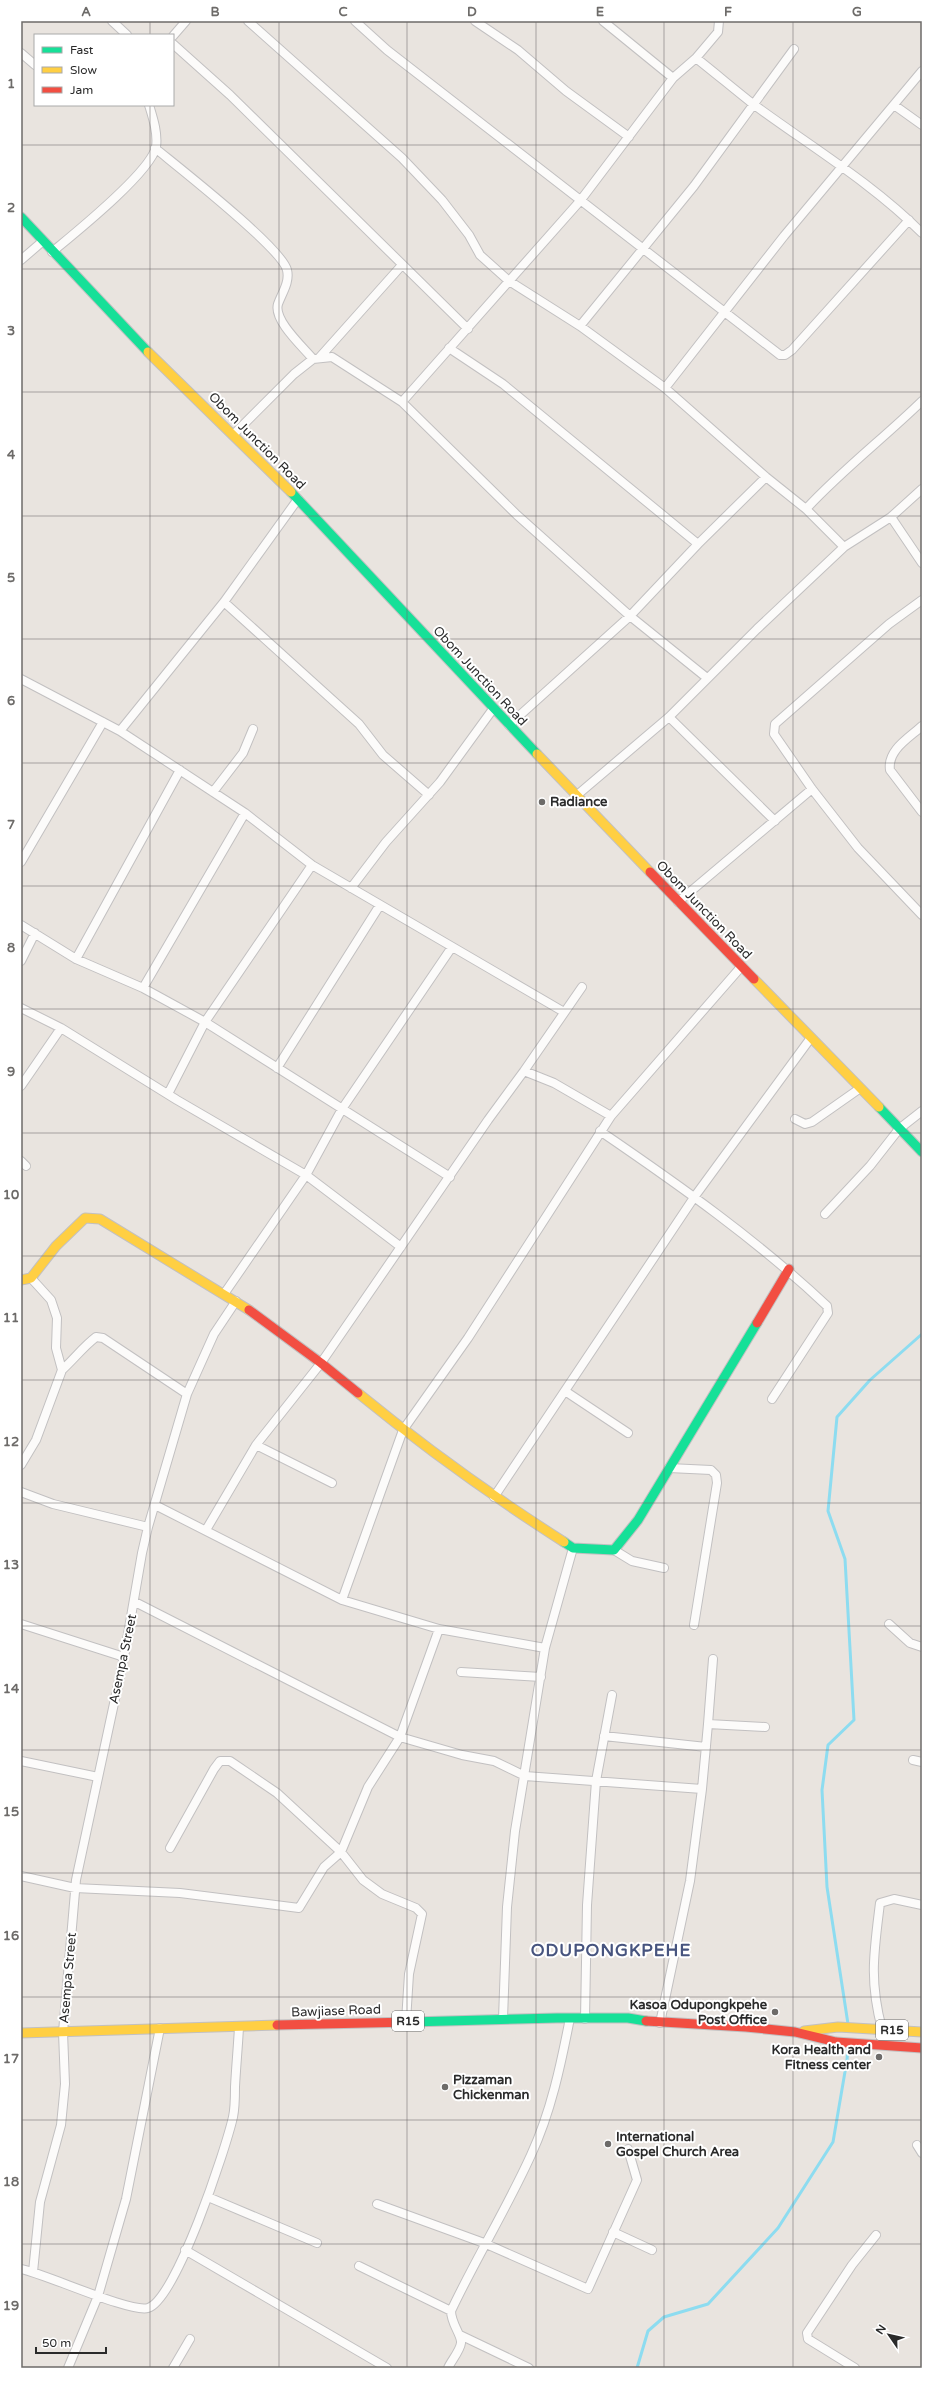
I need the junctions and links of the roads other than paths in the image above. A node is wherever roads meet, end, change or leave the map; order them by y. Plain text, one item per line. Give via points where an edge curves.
1 (112, 21) edge
2 (186, 21) edge
3 (248, 21) edge
4 (356, 21) edge
5 (475, 21) edge
6 (603, 21) edge
7 (719, 21) edge
8 (126, 34) edge
9 (174, 35) edge
10 (174, 45) edge
11 (794, 49) dead end
12 (21, 53) edge
13 (696, 58) junction
14 (34, 64) edge
15 (922, 71) edge
16 (673, 78) junction
17 (754, 104) junction
18 (894, 105) junction
19 (149, 106) edge
20 (922, 125) edge
21 (628, 137) junction
22 (156, 148) junction
23 (842, 167) junction
24 (580, 201) junction
25 (21, 217) edge
26 (909, 220) junction
27 (922, 233) edge
28 (43, 241) junction
29 (642, 247) junction
30 (52, 252) junction
31 (21, 260) edge
32 (402, 265) junction
33 (509, 281) junction
34 (725, 314) junction
35 (580, 326) junction
36 (468, 329) junction
37 (449, 348) junction
38 (316, 358) junction
39 (665, 388) junction
40 (922, 401) edge
41 (402, 402) junction
42 (233, 436) junction
43 (766, 477) junction
44 (922, 489) edge
45 (298, 499) junction
46 (806, 509) junction
47 (891, 517) junction
48 (698, 544) junction
49 (844, 547) junction
50 (922, 563) edge
51 (922, 600) edge
52 (224, 602) junction
53 (630, 616) junction
54 (707, 678) junction
55 (21, 679) edge
56 (493, 709) junction
57 (669, 717) junction
58 (103, 722) junction
59 (509, 725) junction
60 (922, 726) edge
61 (254, 729) dead end
62 (120, 731) junction
63 (180, 770) junction
64 (812, 789) junction
65 (213, 792) junction
66 (429, 795) junction
67 (576, 796) junction
68 (922, 812) edge
69 (245, 813) junction
70 (775, 821) junction
71 (21, 862) edge
72 (312, 865) junction
73 (351, 888) junction
74 (678, 902) junction
75 (380, 905) junction
76 (922, 915) edge
77 (21, 925) edge
78 (36, 933) junction
79 (452, 947) junction
80 (76, 959) junction
81 (21, 961) edge
82 (741, 967) junction
83 (143, 988) junction
84 (582, 988) dead end
85 (21, 1008) edge
86 (564, 1012) junction
87 (205, 1022) junction
88 (61, 1028) junction
89 (810, 1039) junction
90 (277, 1068) junction
91 (524, 1071) junction
92 (21, 1086) edge
93 (859, 1089) junction
94 (168, 1094) junction
95 (342, 1109) junction
96 (922, 1111) edge
97 (610, 1116) junction
98 (795, 1119) dead end
99 (899, 1129) junction
100 (600, 1130) junction
101 (922, 1152) edge
102 (306, 1175) junction
103 (450, 1177) junction
104 (695, 1196) junction
105 (825, 1214) dead end
106 (401, 1247) junction
107 (789, 1269) junction
108 (31, 1278) junction
109 (21, 1280) edge
110 (224, 1294) junction
111 (236, 1302) junction
112 (321, 1363) junction
113 (62, 1370) junction
114 (565, 1391) junction
115 (187, 1394) junction
116 (772, 1399) dead end
117 (403, 1430) junction
118 (628, 1432) dead end
119 (256, 1445) junction
120 (21, 1465) edge
121 (669, 1468) junction
122 (332, 1483) dead end
123 (21, 1492) edge
124 (494, 1497) junction
125 (155, 1505) junction
126 (148, 1527) junction
127 (206, 1530) junction
128 (573, 1548) junction
129 (614, 1550) junction
130 (664, 1568) dead end
131 (342, 1600) junction
132 (135, 1602) junction
133 (21, 1624) edge
134 (889, 1624) dead end
135 (694, 1625) dead end
136 (439, 1629) junction
137 (922, 1647) edge
138 (545, 1648) junction
139 (124, 1657) junction
140 (713, 1659) dead end
141 (461, 1672) dead end
142 (540, 1677) junction
143 (612, 1695) dead end
144 (708, 1724) junction
145 (765, 1727) dead end
146 (604, 1736) junction
147 (400, 1738) junction
148 (706, 1747) junction
149 (913, 1760) dead end
150 (21, 1761) edge
151 (922, 1762) edge
152 (525, 1776) junction
153 (98, 1777) junction
154 (596, 1781) junction
155 (702, 1789) junction
156 (170, 1848) dead end
157 (341, 1852) junction
158 (21, 1876) edge
159 (75, 1888) junction
160 (922, 1905) edge
161 (570, 2018) junction
162 (503, 2019) junction
163 (585, 2019) junction
164 (406, 2022) junction
165 (660, 2023) junction
166 (239, 2027) junction
167 (160, 2028) junction
168 (882, 2029) junction
169 (63, 2032) junction
170 (794, 2032) junction
171 (922, 2032) edge
172 (21, 2033) edge
173 (922, 2048) edge
174 (917, 2145) dead end
175 (628, 2149) dead end
176 (922, 2153) edge
177 (208, 2197) junction
178 (377, 2204) dead end
179 (613, 2232) junction
180 (876, 2235) dead end
181 (317, 2242) dead end
182 (484, 2243) junction
183 (186, 2250) junction
184 (652, 2250) dead end
185 (358, 2266) dead end
186 (21, 2269) edge
187 (33, 2272) junction
188 (98, 2296) junction
189 (451, 2311) junction
190 (460, 2335) junction
191 (190, 2338) dead end
192 (68, 2368) edge
193 (173, 2368) edge
194 (387, 2368) edge
195 (448, 2368) edge
196 (529, 2368) edge
197 (855, 2368) edge

1 - 8 street
2 - 9 street
3 - 33 street via 402,158 442,200 469,235 480,256
4 - 24 street via 387,50
5 - 21 street via 518,50 566,91
6 - 16 street
7 - 13 street via 721,24 718,32
10 - 32 street via 230,95
11 - 17 street
12 - 14 street
13 - 16 street
13 - 17 street
15 - 18 street
16 - 21 street
17 - 23 street
17 - 29 street via 694,186
18 - 20 street
18 - 23 street
19 - 22 street via 156,132
21 - 24 street
22 - 30 street via 149,161 111,202
22 - 38 street via 280,257 287,270 286,285 277,307 279,319
23 - 26 street
23 - 34 street via 784,236
24 - 29 street
24 - 33 street
25 - 28 main road, Obom Junction Road
26 - 27 street
26 - 34 street via 785,355 780,355
28 - 30 main road, Obom Junction Road
28 - 31 street
29 - 34 street
29 - 35 street
30 - 42 main road, Obom Junction Road
32 - 36 street
32 - 38 street
33 - 35 street
33 - 36 street
34 - 39 street
35 - 39 street
36 - 37 street
37 - 41 street
37 - 48 street via 503,384
38 - 41 street via 332,358
38 - 42 street via 294,374
39 - 43 street
40 - 46 street via 890,433 836,477
41 - 53 street via 517,515
42 - 45 main road, Obom Junction Road
43 - 46 street
43 - 48 street
44 - 47 street
45 - 52 street
45 - 56 main road, Obom Junction Road
46 - 49 street
47 - 49 street
47 - 50 street
48 - 53 street
49 - 54 street
51 - 64 street via 889,624 776,724 774,734
52 - 62 street
52 - 66 street via 360,724 383,755
53 - 54 street
53 - 59 street
54 - 57 street
55 - 58 street
56 - 59 main road, Obom Junction Road
56 - 66 street
57 - 67 street
57 - 70 street
58 - 62 street
58 - 71 street
59 - 67 main road, Obom Junction Road
60 - 68 street via 891,754 889,762 890,770
61 - 65 street via 243,753
62 - 63 street
63 - 65 street
63 - 80 street
64 - 70 street
64 - 76 street via 858,848
65 - 69 street
66 - 73 street via 386,842
67 - 74 main road, Obom Junction Road
69 - 72 street
69 - 83 street
70 - 74 street
72 - 73 street
72 - 87 street
73 - 75 street
74 - 82 main road, Obom Junction Road
75 - 79 street
75 - 90 street
77 - 78 street
78 - 80 street
78 - 81 street
79 - 86 street
79 - 95 street
80 - 83 street
82 - 89 main road, Obom Junction Road
82 - 97 street
83 - 87 street
84 - 86 street
85 - 88 street
86 - 91 street
87 - 90 street
87 - 94 street
88 - 92 street
88 - 94 street
89 - 93 main road, Obom Junction Road
89 - 104 street
90 - 95 street
91 - 97 street via 554,1083
91 - 103 street
93 - 98 street via 812,1122 805,1124
93 - 99 main road, Obom Junction Road
94 - 102 street
95 - 102 street
95 - 103 street
96 - 99 street
97 - 100 street
99 - 101 main road, Obom Junction Road
99 - 105 street via 870,1166
100 - 104 street
100 - 117 street via 468,1338
102 - 106 street
102 - 110 street
103 - 106 street
104 - 107 street
104 - 114 street
106 - 112 street
107 - 116 street via 827,1306 828,1313
107 - 121 main road
108 - 109 main road
108 - 110 main road via 56,1246 85,1218 100,1219
108 - 113 street via 50,1300 57,1318 56,1348
110 - 111 main road
111 - 112 main road
111 - 115 street, Asempa Street via 214,1334
112 - 117 main road
112 - 119 street
113 - 115 street via 96,1336 103,1338
113 - 120 street via 36,1440
114 - 118 street
114 - 124 street
115 - 125 street, Asempa Street
117 - 124 main road
117 - 131 street
119 - 122 street
119 - 127 street
121 - 129 main road via 638,1520
121 - 135 street via 711,1470 716,1475 717,1484
123 - 126 street via 53,1504
124 - 128 main road
125 - 126 street, Asempa Street
125 - 127 street
126 - 132 street, Asempa Street
127 - 131 street
128 - 129 main road
128 - 138 street
129 - 130 street via 632,1561
131 - 136 street
132 - 139 street, Asempa Street
132 - 147 street
133 - 139 street
134 - 137 street via 910,1643
136 - 138 street
136 - 147 street
138 - 142 street
139 - 153 street, Asempa Street
140 - 144 street
141 - 142 street
142 - 152 street
143 - 146 street
144 - 145 street
144 - 148 street
146 - 148 street
146 - 154 street
147 - 152 street via 494,1761
147 - 157 street via 368,1788
148 - 155 street
149 - 151 street
150 - 153 street
152 - 154 street
152 - 162 street via 515,1830 507,1907
153 - 159 street, Asempa Street
154 - 155 street
154 - 163 street via 587,1905
155 - 165 street via 690,1881
156 - 157 street via 214,1769 220,1761 230,1761 277,1793
157 - 159 street via 324,1867 299,1908 180,1892
157 - 164 street via 363,1880 382,1894 416,1908 422,1914 409,1974
158 - 159 street
159 - 169 street, Asempa Street
160 - 168 street via 894,1899 880,1903 872,1969 874,1995
161 - 162 main road, Bawjiase Road / R15
161 - 163 main road, Bawjiase Road / R15
161 - 182 street via 557,2080 532,2154
162 - 164 main road, Bawjiase Road / R15
163 - 165 main road, Bawjiase Road / R15 via 628,2018
164 - 166 main road, Bawjiase Road / R15
165 - 170 main road, Bawjiase Road / R15
166 - 167 main road, Bawjiase Road / R15
166 - 177 street via 233,2116
167 - 169 main road, Bawjiase Road / R15
167 - 188 street via 126,2198
168 - 170 main road, Bawjiase Road / R15 via 838,2027
168 - 171 main road, Bawjiase Road / R15
169 - 172 main road, Bawjiase Road / R15
169 - 187 street, Asempa Street via 65,2084 61,2125 40,2202
170 - 173 main road, Bawjiase Road / R15 via 836,2042
174 - 176 street
175 - 179 street via 637,2180
177 - 181 street
177 - 183 street
178 - 182 street
179 - 182 street via 588,2289
179 - 184 street
180 - 197 street via 852,2265 807,2333 808,2338
182 - 189 street
183 - 188 street via 167,2290 155,2305 142,2308
183 - 194 street
185 - 189 street
186 - 187 street
187 - 188 street
188 - 192 street
189 - 190 street via 451,2322
190 - 195 street via 461,2344
190 - 196 street
191 - 193 street

